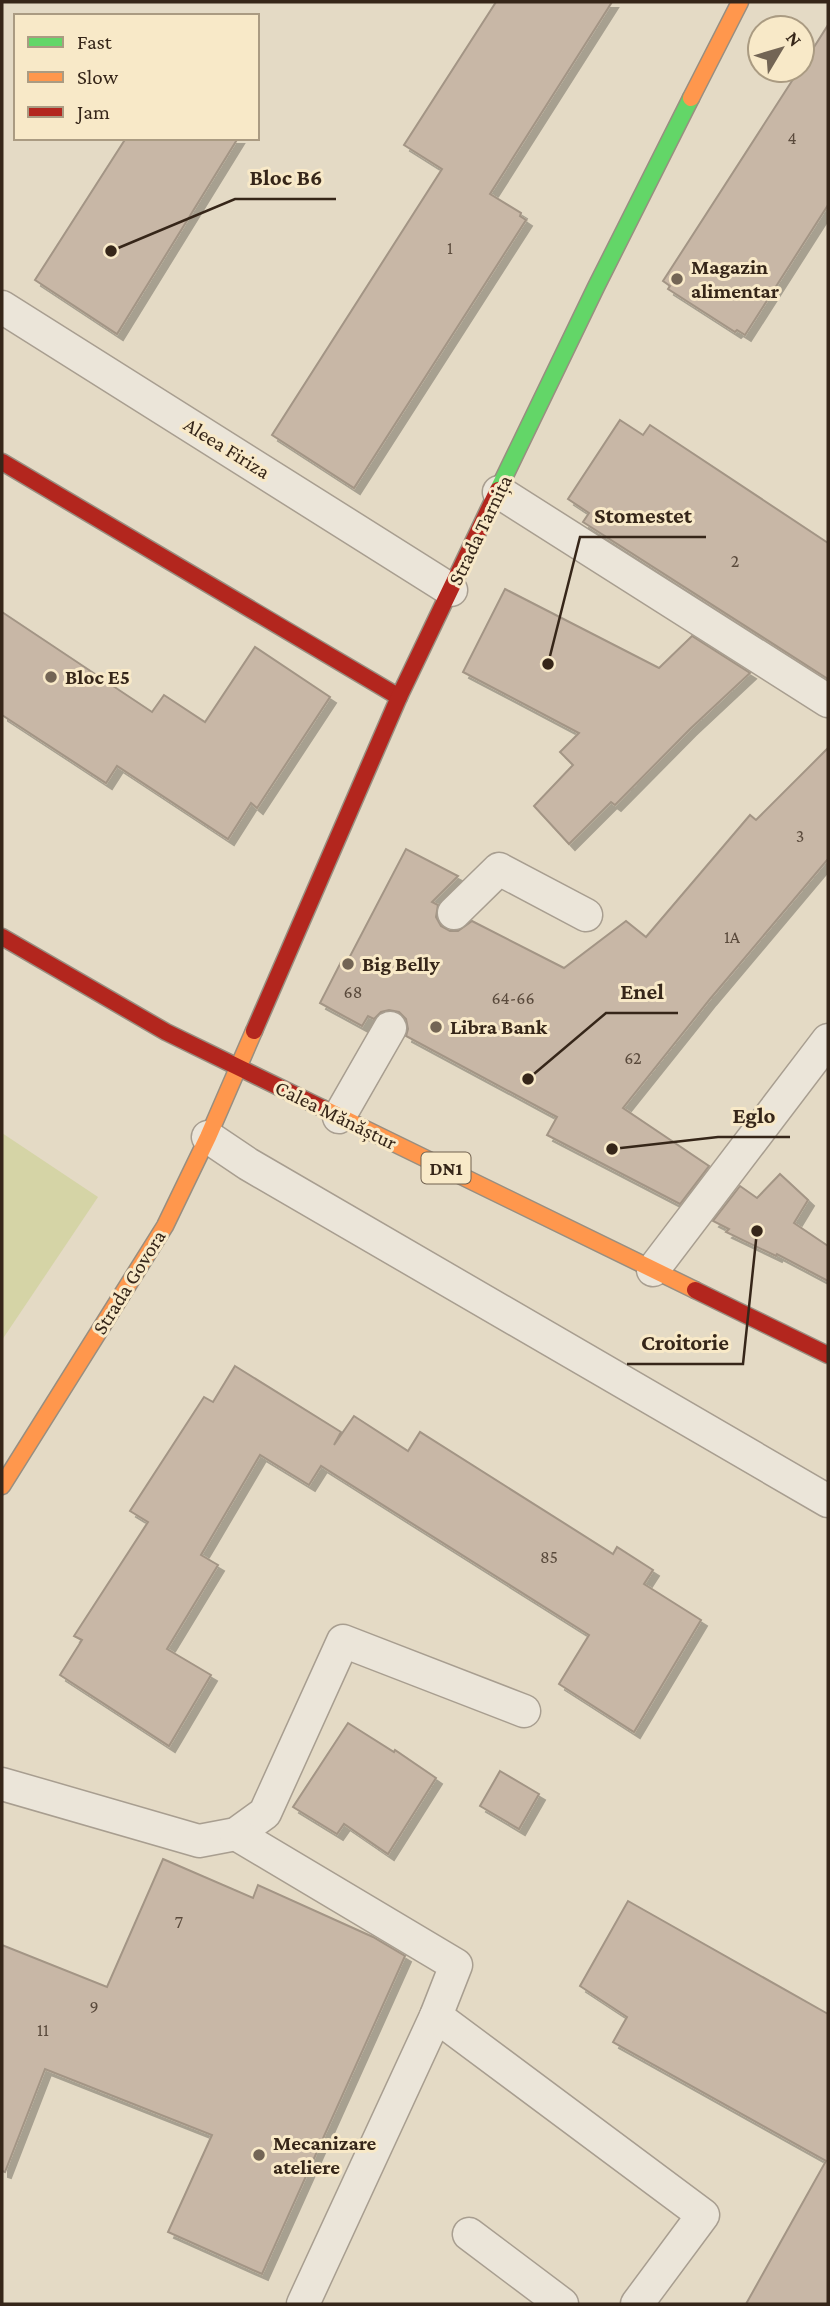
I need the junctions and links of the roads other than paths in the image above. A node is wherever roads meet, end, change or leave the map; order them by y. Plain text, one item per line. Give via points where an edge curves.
1 (740, 2) edge
2 (2, 307) edge
3 (2, 462) edge
4 (499, 492) junction
5 (452, 590) junction
6 (399, 697) junction
7 (828, 701) edge
8 (454, 913) dead end
9 (586, 915) dead end
10 (2, 937) edge
11 (390, 1028) dead end
12 (828, 1040) edge
13 (238, 1067) junction
14 (339, 1117) junction
15 (208, 1137) junction
16 (653, 1270) junction
17 (828, 1355) edge
18 (2, 1486) edge
19 (828, 1501) edge
20 (524, 1711) dead end
21 (2, 1784) edge
22 (236, 1833) junction
23 (436, 2016) junction
24 (469, 2234) dead end
25 (303, 2304) edge
26 (562, 2304) edge
27 (637, 2304) edge

1 - 4 street, Strada Tarnița
2 - 5 lane, Aleea Firiza
3 - 6 street
4 - 5 street, Strada Tarnița
4 - 7 lane
5 - 6 street, Strada Tarnița
6 - 13 street, Strada Tarnița
8 - 9 lane via 499,869
10 - 13 street, Calea Mănăștur / DN1 via 166,1032
11 - 14 lane
12 - 16 lane
13 - 14 street, Calea Mănăștur / DN1
13 - 15 street, Strada Govora
14 - 16 street, Calea Mănăștur / DN1
15 - 18 street, Strada Govora via 165,1226
15 - 19 lane
16 - 17 street, Calea Mănăștur / DN1
20 - 22 lane via 343,1641 265,1813
21 - 22 lane via 199,1841
22 - 23 lane via 456,1965
23 - 25 lane
23 - 27 lane via 703,2215
24 - 26 lane

